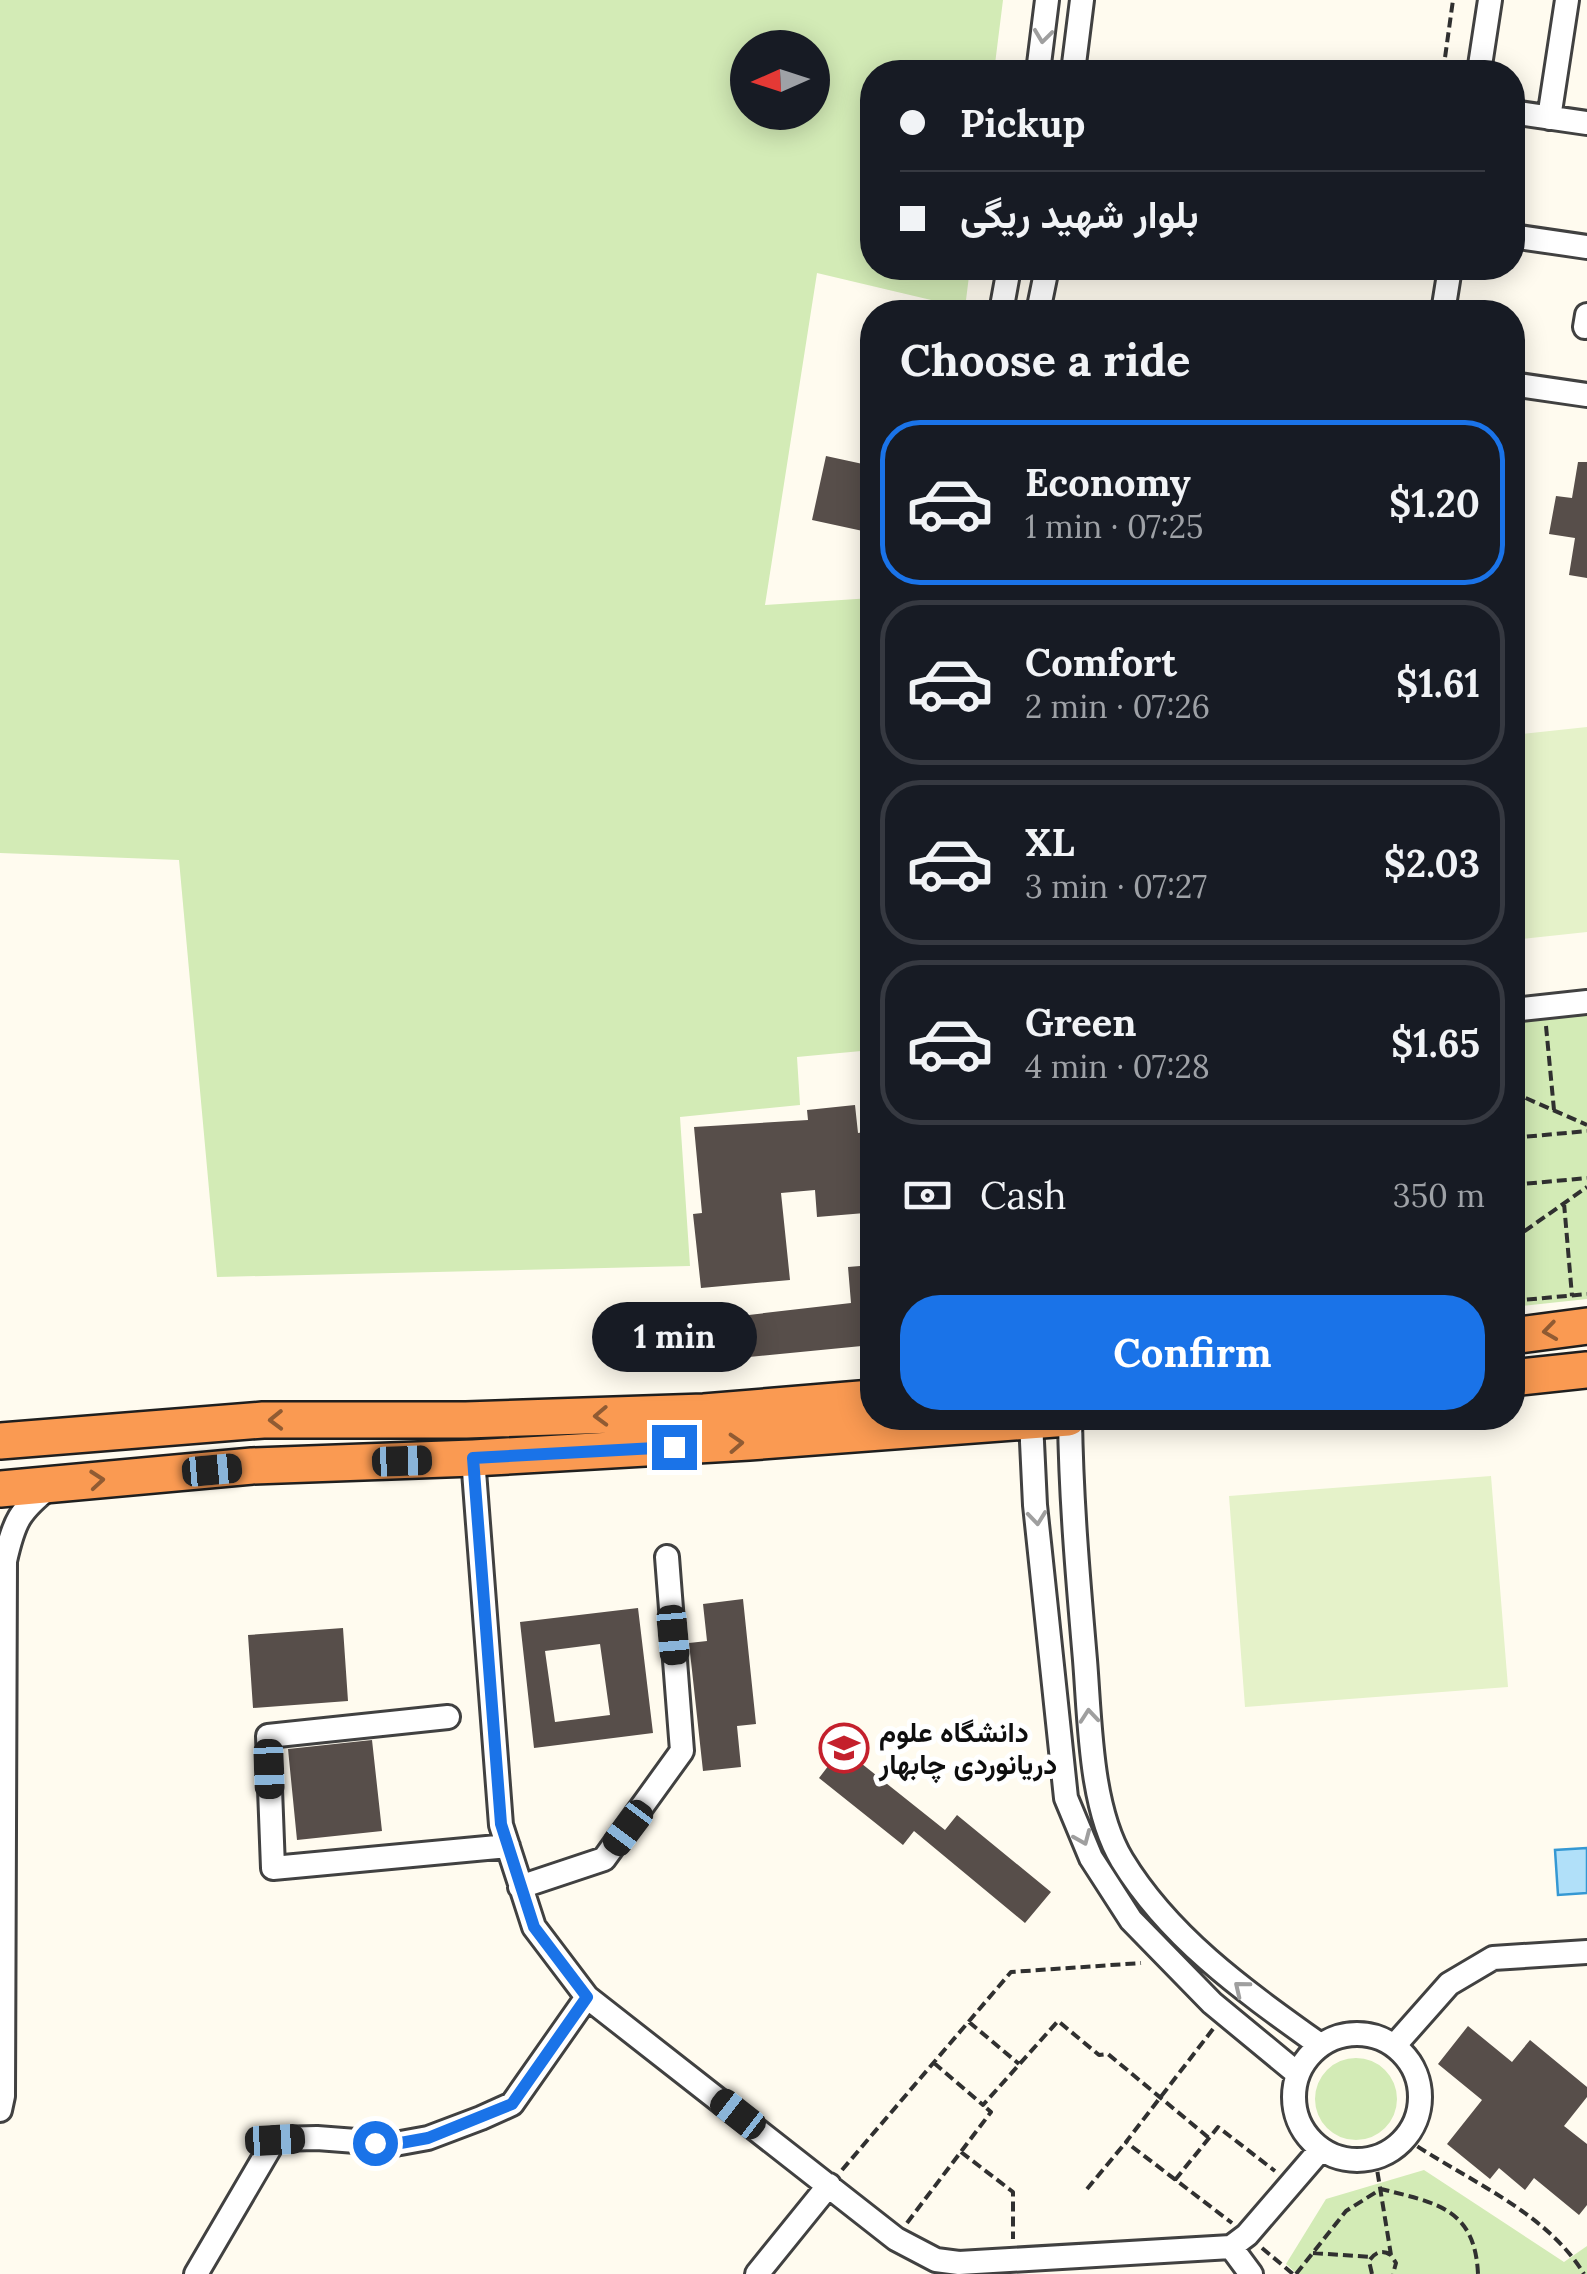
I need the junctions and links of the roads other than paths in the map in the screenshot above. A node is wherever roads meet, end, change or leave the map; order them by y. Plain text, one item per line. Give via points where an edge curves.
1 (1047, 0) edge
2 (1082, 0) edge
3 (1490, 0) edge
4 (1567, 0) edge
5 (1040, 60) edge
6 (1074, 60) edge
7 (1481, 60) edge
8 (1525, 114) edge
9 (1549, 118) junction
10 (1587, 124) edge
11 (1525, 238) edge
12 (1587, 246) edge
13 (1525, 386) edge
14 (1587, 396) edge
15 (1587, 1002) edge
16 (1525, 1008) edge
17 (1579, 1311) edge
18 (1525, 1331) edge
19 (1587, 1370) edge
20 (1525, 1377) edge
21 (860, 1399) edge
22 (910, 1430) edge
23 (1031, 1430) edge
24 (1069, 1430) edge
25 (0, 1441) edge
26 (473, 1458) junction
27 (54, 1483) junction
28 (0, 1489) edge
29 (2, 1554) edge
30 (667, 1557) dead end
31 (448, 1717) dead end
32 (508, 1846) junction
33 (520, 1888) junction
34 (1587, 1952) edge
35 (587, 1997) junction
36 (1320, 2044) junction
37 (1395, 2046) junction
38 (1298, 2074) junction
39 (0, 2110) edge
40 (1321, 2149) junction
41 (829, 2185) junction
42 (1239, 2242) junction
43 (196, 2274) edge
44 (757, 2274) edge
45 (1251, 2274) edge

1 -> 5 street
2 - 6 street
3 - 7 street
4 - 9 street
8 - 9 street
9 - 10 street
11 - 12 street
13 - 14 street
15 - 16 street
17 -> 18 highway
19 - 20 highway
21 -> 25 highway via 684,1413 263,1420
26 -> 22 highway
23 -> 38 street via 1066,1798 1091,1858 1131,1920 1225,2014
36 -> 24 street via 1239,1987 1166,1920 1120,1858 1102,1810 1091,1735
27 -> 26 highway via 252,1466
26 - 32 street
27 - 28 highway
27 - 29 street via 22,1509
29 - 39 street
30 - 33 street via 682,1752 604,1859
31 - 32 street via 268,1736 273,1868
32 - 33 street
33 - 35 street via 534,1927
34 - 37 street via 1493,1958 1450,1984
35 - 41 street
35 - 43 street via 512,2104 482,2118 395,2144 275,2140
36 - 37 street via 1358,2033
36 - 38 street
37 - 40 street via 1419,2082 1420,2103 1405,2138 1384,2155 1362,2160
38 - 40 street via 1296,2116
40 - 42 street
41 - 42 street via 896,2239 948,2262
41 - 44 street
42 - 45 street

